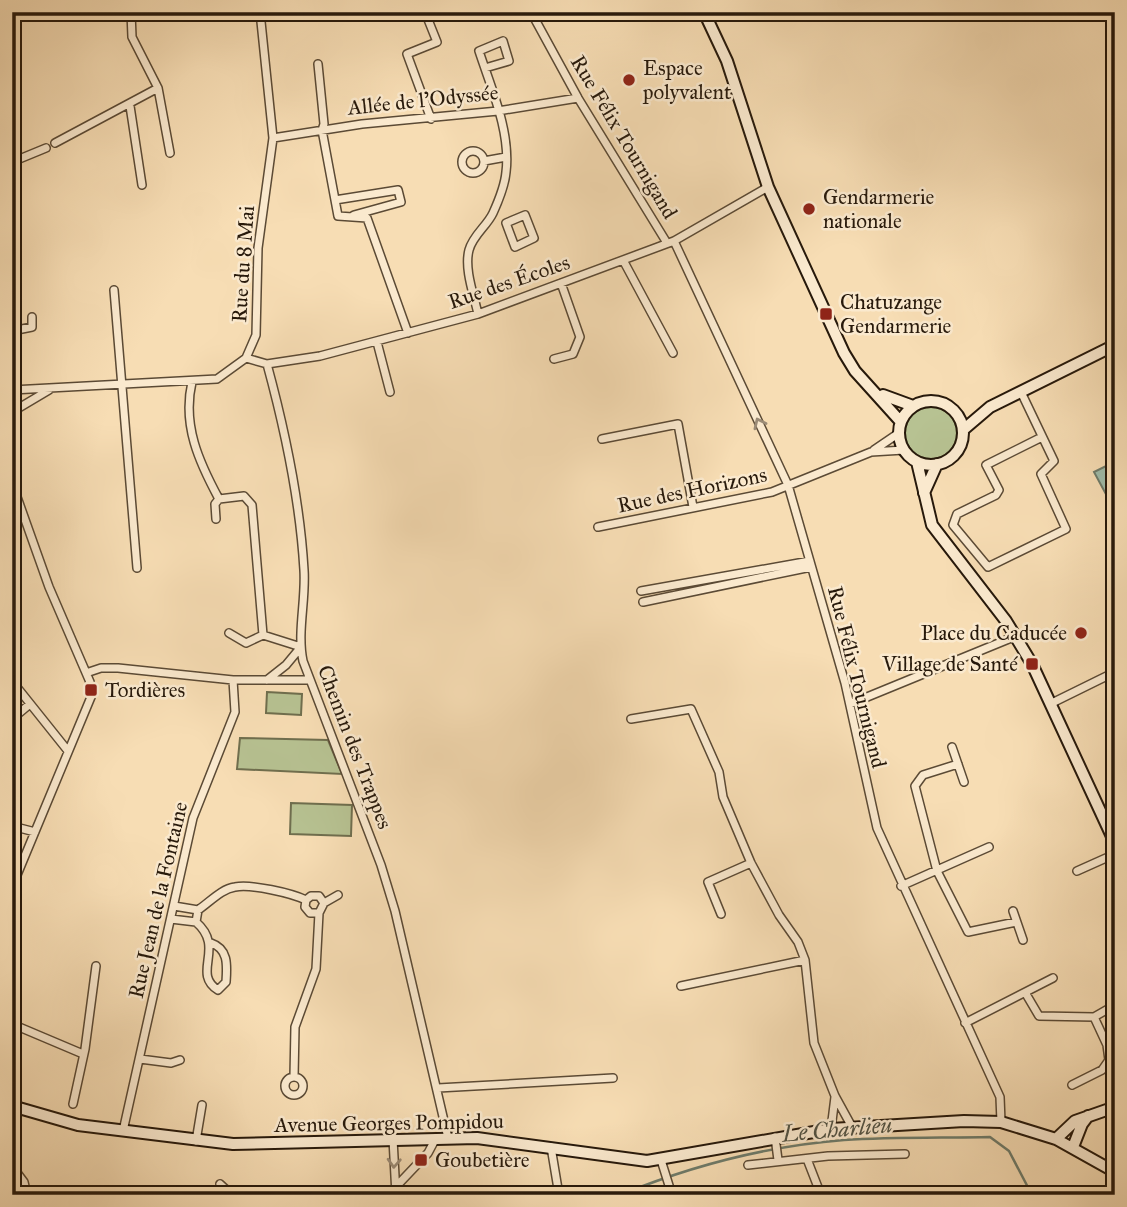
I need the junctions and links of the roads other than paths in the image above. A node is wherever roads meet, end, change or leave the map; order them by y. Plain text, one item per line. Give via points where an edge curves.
1 (131, 12) edge
2 (260, 12) edge
3 (425, 12) edge
4 (531, 12) edge
5 (704, 12) edge
6 (318, 64) dead end
7 (485, 68) junction
8 (158, 88) junction
9 (578, 98) junction
10 (130, 106) junction
11 (498, 111) junction
12 (431, 119) junction
13 (322, 130) junction
14 (273, 138) junction
15 (55, 143) dead end
16 (46, 148) dead end
17 (170, 153) dead end
18 (506, 157) junction
19 (484, 161) dead end
20 (12, 162) edge
21 (142, 185) dead end
22 (768, 187) junction
23 (335, 200) junction
24 (492, 215) junction
25 (348, 216) junction
26 (506, 223) junction
27 (12, 235) edge
28 (670, 242) junction
29 (12, 245) edge
30 (623, 260) junction
31 (561, 283) junction
32 (114, 290) dead end
33 (478, 314) junction
34 (32, 317) dead end
35 (12, 331) edge
36 (408, 333) junction
37 (377, 342) junction
38 (1115, 345) edge
39 (673, 353) dead end
40 (246, 358) junction
41 (554, 359) dead end
42 (267, 364) junction
43 (192, 382) junction
44 (122, 385) junction
45 (52, 387) junction
46 (12, 390) edge
47 (876, 391) junction
48 (390, 392) dead end
49 (1021, 393) junction
50 (913, 407) junction
51 (990, 407) junction
52 (954, 411) junction
53 (12, 412) edge
54 (900, 427) junction
55 (963, 430) junction
56 (1042, 436) junction
57 (602, 439) dead end
58 (904, 450) junction
59 (871, 452) junction
60 (917, 462) junction
61 (937, 464) junction
62 (12, 483) edge
63 (788, 485) junction
64 (219, 499) junction
65 (923, 499) junction
66 (693, 507) junction
67 (216, 519) dead end
68 (598, 527) dead end
69 (970, 546) junction
70 (956, 558) junction
71 (811, 564) junction
72 (137, 568) dead end
73 (640, 592) dead end
74 (643, 602) dead end
75 (229, 633) dead end
76 (262, 635) junction
77 (1016, 636) junction
78 (300, 647) junction
79 (1115, 672) edge
80 (86, 673) junction
81 (233, 680) junction
82 (267, 680) junction
83 (310, 680) junction
84 (12, 681) edge
85 (850, 704) junction
86 (1052, 704) junction
87 (30, 705) junction
88 (12, 719) edge
89 (631, 719) dead end
90 (952, 747) dead end
91 (68, 751) junction
92 (958, 764) junction
93 (964, 782) dead end
94 (12, 826) edge
95 (35, 832) junction
96 (1115, 843) edge
97 (989, 847) dead end
98 (1115, 854) edge
99 (751, 863) junction
100 (937, 871) junction
101 (1077, 871) dead end
102 (901, 886) junction
103 (12, 887) edge
104 (338, 895) dead end
105 (306, 900) junction
106 (324, 903) junction
107 (174, 906) junction
108 (198, 910) junction
109 (1013, 911) dead end
110 (319, 913) junction
111 (721, 914) dead end
112 (171, 919) junction
113 (196, 922) junction
114 (1016, 922) junction
115 (1023, 940) dead end
116 (211, 943) junction
117 (805, 960) junction
118 (96, 966) dead end
119 (1053, 978) dead end
120 (681, 986) dead end
121 (1026, 994) junction
122 (1115, 1005) edge
123 (1094, 1017) junction
124 (965, 1023) junction
125 (12, 1024) edge
126 (83, 1054) junction
127 (140, 1059) junction
128 (180, 1060) dead end
129 (294, 1077) dead end
130 (613, 1078) dead end
131 (1072, 1085) dead end
132 (438, 1088) junction
133 (835, 1096) junction
134 (73, 1104) dead end
135 (202, 1105) dead end
136 (12, 1106) edge
137 (1115, 1107) edge
138 (1088, 1116) junction
139 (1002, 1122) junction
140 (852, 1127) junction
141 (831, 1129) junction
142 (123, 1131) junction
143 (436, 1138) junction
144 (448, 1138) junction
145 (393, 1139) junction
146 (1056, 1139) junction
147 (196, 1141) junction
148 (551, 1147) junction
149 (1073, 1147) junction
150 (776, 1149) junction
151 (905, 1154) dead end
152 (807, 1159) junction
153 (661, 1160) junction
154 (748, 1165) dead end
155 (12, 1166) edge
156 (1115, 1172) edge
157 (220, 1184) dead end
158 (396, 1191) edge
159 (27, 1195) edge
160 (232, 1195) edge
161 (282, 1195) edge
162 (298, 1195) edge
163 (335, 1195) edge
164 (357, 1195) edge
165 (388, 1195) edge
166 (441, 1195) edge
167 (462, 1195) edge
168 (559, 1195) edge
169 (672, 1195) edge
170 (821, 1195) edge

1 - 8 street via 132,37
2 - 14 street, Rue du 8 Mai
3 - 12 street via 437,42 407,54
4 - 9 street, Rue Félix Tournigand
5 - 22 street via 727,61
6 - 13 street
7 - 7 street via 479,51 503,41 509,61
7 - 11 street
8 - 10 street
8 - 17 street
9 - 11 street, Allée de l'Odyssée
9 - 28 street, Rue Félix Tournigand
10 - 15 street
10 - 21 street
11 - 12 street, Allée de l'Odyssée
11 - 18 street
12 - 13 street, Allée de l'Odyssée
13 - 14 street, Allée de l'Odyssée
13 - 23 street
14 - 40 street, Rue du 8 Mai via 258,248 256,335
16 - 20 street
18 - 19 street
18 - 24 street via 506,173
22 - 28 street, Rue des Écoles
22 - 47 street via 849,362
23 - 25 street via 338,215
23 - 25 street via 398,190 401,202
24 - 26 street
24 - 33 street via 469,250
25 - 36 street via 367,218
26 - 26 street via 514,247 534,238 525,215
27 - 29 street via 17,243
28 - 30 street, Rue des Écoles
63 -> 28 street, Rue Félix Tournigand
30 - 31 street, Rue des Écoles
30 - 39 street
31 - 33 street, Rue des Écoles
31 - 41 street via 580,337 573,354
32 - 44 street
33 - 36 street, Rue des Écoles
34 - 35 street via 33,327
36 - 37 street, Rue des Écoles
37 - 42 street, Rue des Écoles
37 - 48 street
38 - 49 street
40 - 42 street, Rue des Écoles
40 - 43 street via 217,379
42 - 78 street, Chemin des Trappes via 304,568
43 - 44 street
43 - 64 street via 187,403 196,456
44 - 45 street
44 - 72 street
45 - 46 street
45 - 53 street
47 - 50 street
47 - 54 street
49 - 51 street
49 - 56 street
50 - 52 street via 934,401
50 - 54 street
51 - 52 street
51 - 55 street
52 - 55 street
54 - 58 street
54 - 59 street, Rue des Horizons
55 - 61 street via 957,452
56 - 69 street via 986,465 999,490 953,520
56 - 69 street via 1054,461 1041,474 1066,529 988,567
57 - 66 street via 678,424
58 - 59 street, Rue des Horizons
58 - 60 street
59 - 63 street, Rue des Horizons
60 - 61 street
60 - 65 street
61 - 65 street
62 - 80 street
63 - 66 street, Rue des Horizons
63 - 71 street, Rue Félix Tournigand
64 - 67 street
64 - 76 street via 244,496 252,505
65 - 70 street via 932,525
66 - 68 street, Rue des Horizons
69 - 70 street
70 - 77 street
71 - 73 street
71 - 74 street
71 - 85 street, Rue Félix Tournigand
75 - 76 street via 246,643
76 - 78 street
77 - 85 street
77 - 86 street
78 - 82 street
78 - 83 street, Chemin des Trappes
79 - 86 street
80 - 81 street via 118,668
80 - 91 street via 92,690 90,704
81 - 82 street
81 - 107 street, Rue Jean de la Fontaine via 233,719 193,818
82 - 83 street
83 - 132 street, Chemin des Trappes via 381,865
84 - 87 street
85 - 102 street, Rue Félix Tournigand via 870,809
86 - 96 street
87 - 88 street
87 - 91 street
89 - 99 street via 691,709
90 - 92 street
91 - 95 street
92 - 93 street
92 - 100 street via 923,775 915,786
94 - 95 street
95 - 103 street
97 - 100 street
98 - 101 street
99 - 111 street via 708,882
99 - 117 street
100 - 102 street
100 - 114 street via 968,932
102 - 124 street, Rue Félix Tournigand
104 - 106 street
105 - 106 street via 319,896
105 - 108 street via 293,894 236,887
105 - 110 street via 310,913
106 - 110 street
107 - 108 street
107 - 112 street, Rue Jean de la Fontaine
108 - 113 street
109 - 114 street
110 - 129 street via 316,969 295,1027
112 - 113 street
112 - 127 street, Rue Jean de la Fontaine
113 - 116 street
114 - 115 street
116 - 116 street via 206,975 218,990 226,982 228,961
117 - 120 street
117 - 133 street via 814,1043
118 - 126 street
119 - 121 street
121 - 123 street via 1039,1016
121 - 124 street
122 - 123 street
123 - 131 street via 1109,1060 1102,1070
124 - 139 street, Rue Félix Tournigand via 1000,1097
125 - 126 street
126 - 134 street
127 - 128 street
127 - 142 street, Rue Jean de la Fontaine
130 - 132 street
132 - 144 street, Chemin des Trappes
133 - 140 street
133 - 141 street
135 - 147 street
136 - 142 street, Avenue Georges Pompidou via 78,1125
137 - 138 street
138 - 146 street via 1066,1126
138 - 149 street
139 - 140 street, Avenue Georges Pompidou
139 - 146 street, Avenue Georges Pompidou
140 - 141 street, Avenue Georges Pompidou
141 - 150 street, Avenue Georges Pompidou
142 - 147 street, Avenue Georges Pompidou
143 - 144 street, Avenue Georges Pompidou
143 - 145 street, Avenue Georges Pompidou
143 - 158 street
144 - 148 street, Avenue Georges Pompidou
145 - 147 street, Avenue Georges Pompidou via 273,1144
145 -> 158 street
146 - 149 street, Avenue Georges Pompidou
148 - 153 street, Avenue Georges Pompidou
148 - 168 street
149 - 156 street, Avenue Georges Pompidou
150 - 152 street
150 - 153 street, Avenue Georges Pompidou
150 - 154 street
151 - 152 street
152 - 170 street
153 - 169 street
155 - 159 street
157 - 160 street
158 - 165 street
161 - 162 street
163 - 164 street via 340,1190
166 - 167 street via 461,1191

